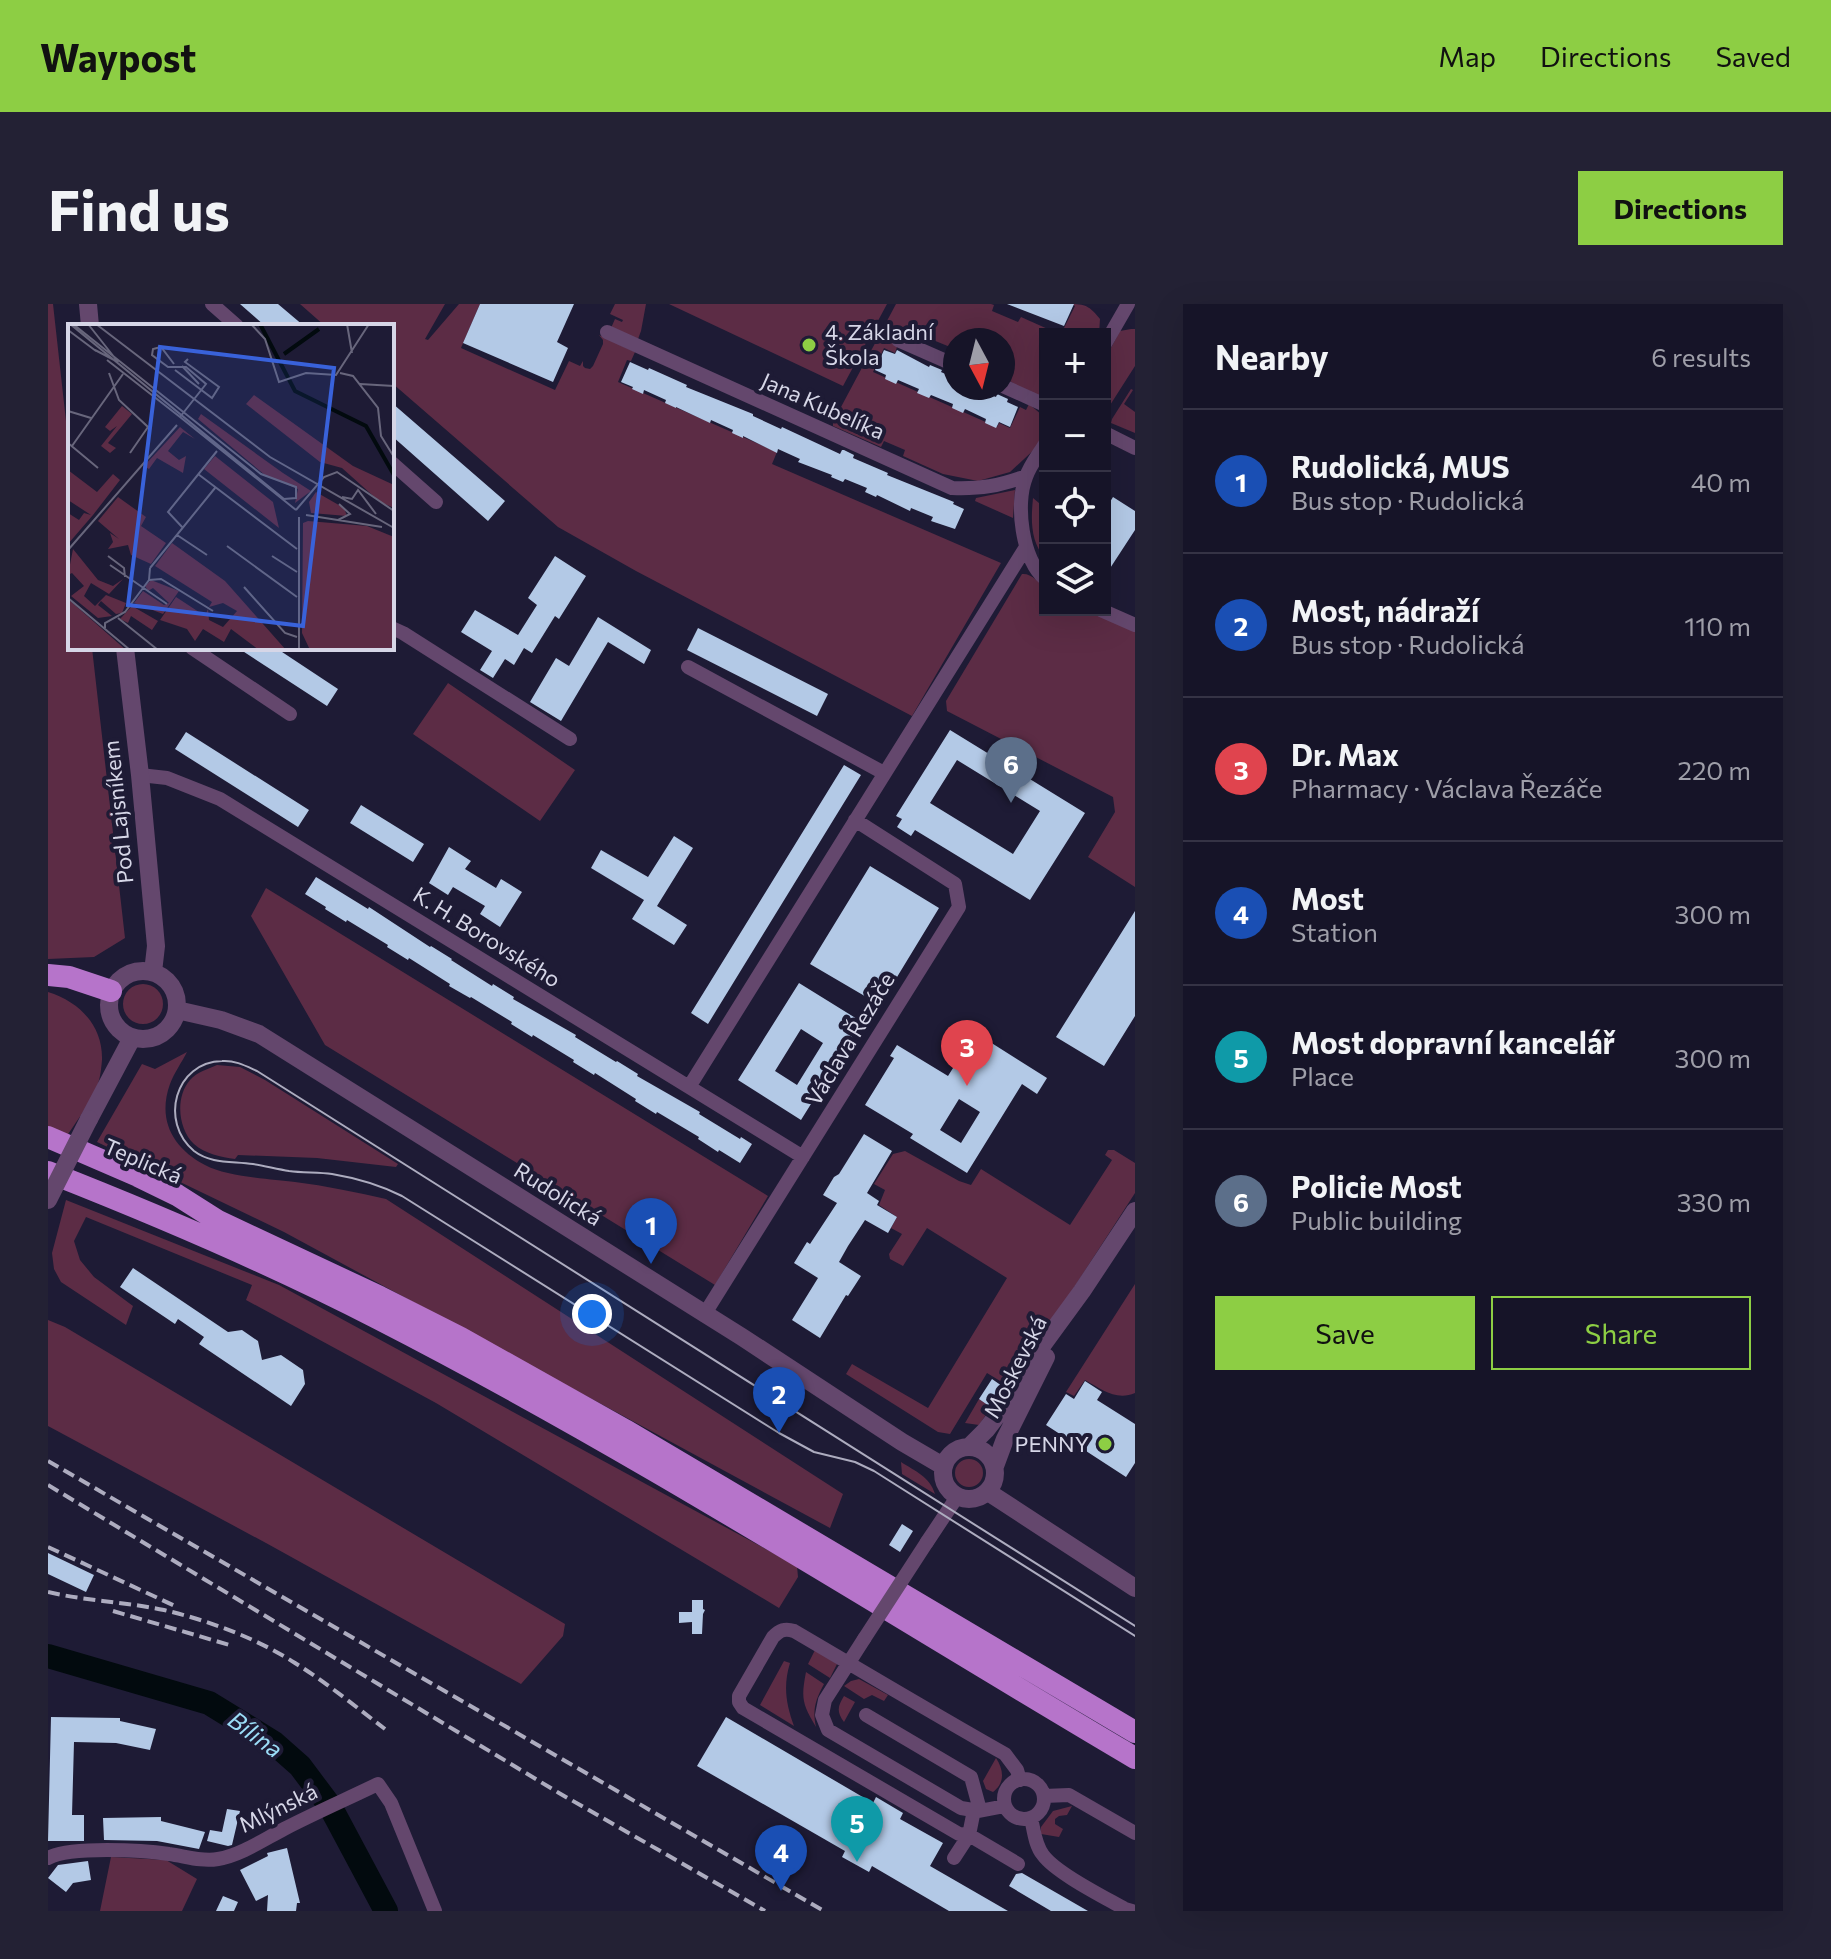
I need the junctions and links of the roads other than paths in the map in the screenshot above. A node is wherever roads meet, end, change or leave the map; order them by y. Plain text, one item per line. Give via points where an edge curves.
1 (88, 304) edge
2 (212, 304) edge
3 (1128, 304) edge
4 (90, 324) edge
5 (235, 324) edge
6 (607, 332) dead end
7 (1111, 334) edge
8 (898, 340) dead end
9 (943, 360) edge
10 (1015, 391) edge
11 (1039, 402) edge
12 (1111, 436) edge
13 (1135, 448) edge
14 (1039, 454) edge
15 (394, 465) edge
16 (1026, 476) junction
17 (436, 502) dead end
18 (1026, 547) junction
19 (1039, 574) edge
20 (1111, 614) edge
21 (1135, 625) edge
22 (394, 629) edge
23 (125, 650) edge
24 (195, 650) edge
25 (688, 667) dead end
26 (290, 714) dead end
27 (570, 739) dead end
28 (884, 773) junction
29 (140, 775) junction
30 (855, 820) junction
31 (153, 972) junction
32 (48, 975) edge
33 (111, 991) junction
34 (177, 1010) junction
35 (132, 1038) junction
36 (689, 1087) junction
37 (48, 1137) edge
38 (48, 1149) edge
39 (803, 1157) junction
40 (48, 1172) edge
41 (48, 1183) edge
42 (48, 1200) edge
43 (1135, 1211) edge
44 (212, 1229) junction
45 (1082, 1291) junction
46 (704, 1315) junction
47 (969, 1447) junction
48 (943, 1466) junction
49 (995, 1466) junction
50 (988, 1492) junction
51 (957, 1497) junction
52 (1135, 1588) edge
53 (850, 1662) junction
54 (866, 1715) dead end
55 (1135, 1732) edge
56 (1135, 1758) edge
57 (1020, 1780) junction
58 (1044, 1796) junction
59 (1005, 1806) junction
60 (977, 1810) junction
61 (1031, 1818) junction
62 (1135, 1833) edge
63 (969, 1835) junction
64 (52, 1856) edge
65 (954, 1858) dead end
66 (1018, 1864) dead end
67 (435, 1911) edge
68 (1132, 1911) edge

1 - 4 street
2 - 5 street
3 - 7 street
6 - 16 street, Jana Kubelíka via 952,488 982,489
8 - 9 street
10 - 11 street
12 - 13 street
14 - 16 street
15 - 17 street
16 - 18 street via 1021,509
18 - 19 street
18 - 28 street
20 - 21 street
22 - 27 street
23 - 29 street, Pod Lajsníkem
24 - 26 street
25 - 28 street
28 - 30 street
29 - 31 street, Pod Lajsníkem via 156,946
29 - 36 street, K. H. Borovského via 167,778 220,799
30 - 36 street
30 - 39 street, Václava Řezáče via 955,884 959,907
31 - 33 street via 124,976
31 - 34 street via 169,982
32 - 33 highway
33 - 35 street via 109,1013
34 - 35 street via 161,1034
34 - 46 street, Rudolická via 259,1034
35 - 42 street, bridge
36 - 39 street, K. H. Borovského
37 - 44 highway via 160,1186
38 - 44 highway, Teplická
39 - 46 street, Václava Řezáče
40 - 44 highway
41 - 44 highway via 148,1221
43 - 45 street, Moskevská
44 - 55 highway via 380,1297 461,1338
44 - 56 highway via 522,1394
45 - 47 street, Moskevská via 999,1413
45 - 49 street, Moskevská
46 - 48 street, Rudolická
47 - 48 street via 953,1452
47 - 49 street via 984,1452
48 - 51 street via 946,1487
49 - 50 street
50 - 51 street via 973,1500
50 - 52 street
51 - 53 street, bridge
53 - 57 street via 1005,1754
53 - 60 street via 825,1700 822,1715 828,1730 961,1808
53 - 63 street via 794,1631 779,1631 739,1702 834,1762
54 - 60 street via 971,1777
57 - 58 street via 1035,1783
57 - 59 street via 1009,1785
58 - 61 street
58 - 62 street via 1069,1795
59 - 60 street
59 - 61 street via 1015,1818
60 - 63 street
61 - 68 street via 1043,1856
63 - 65 street
63 - 66 street
64 - 67 street, Mlýnská via 98,1850 216,1860 378,1784 391,1803

